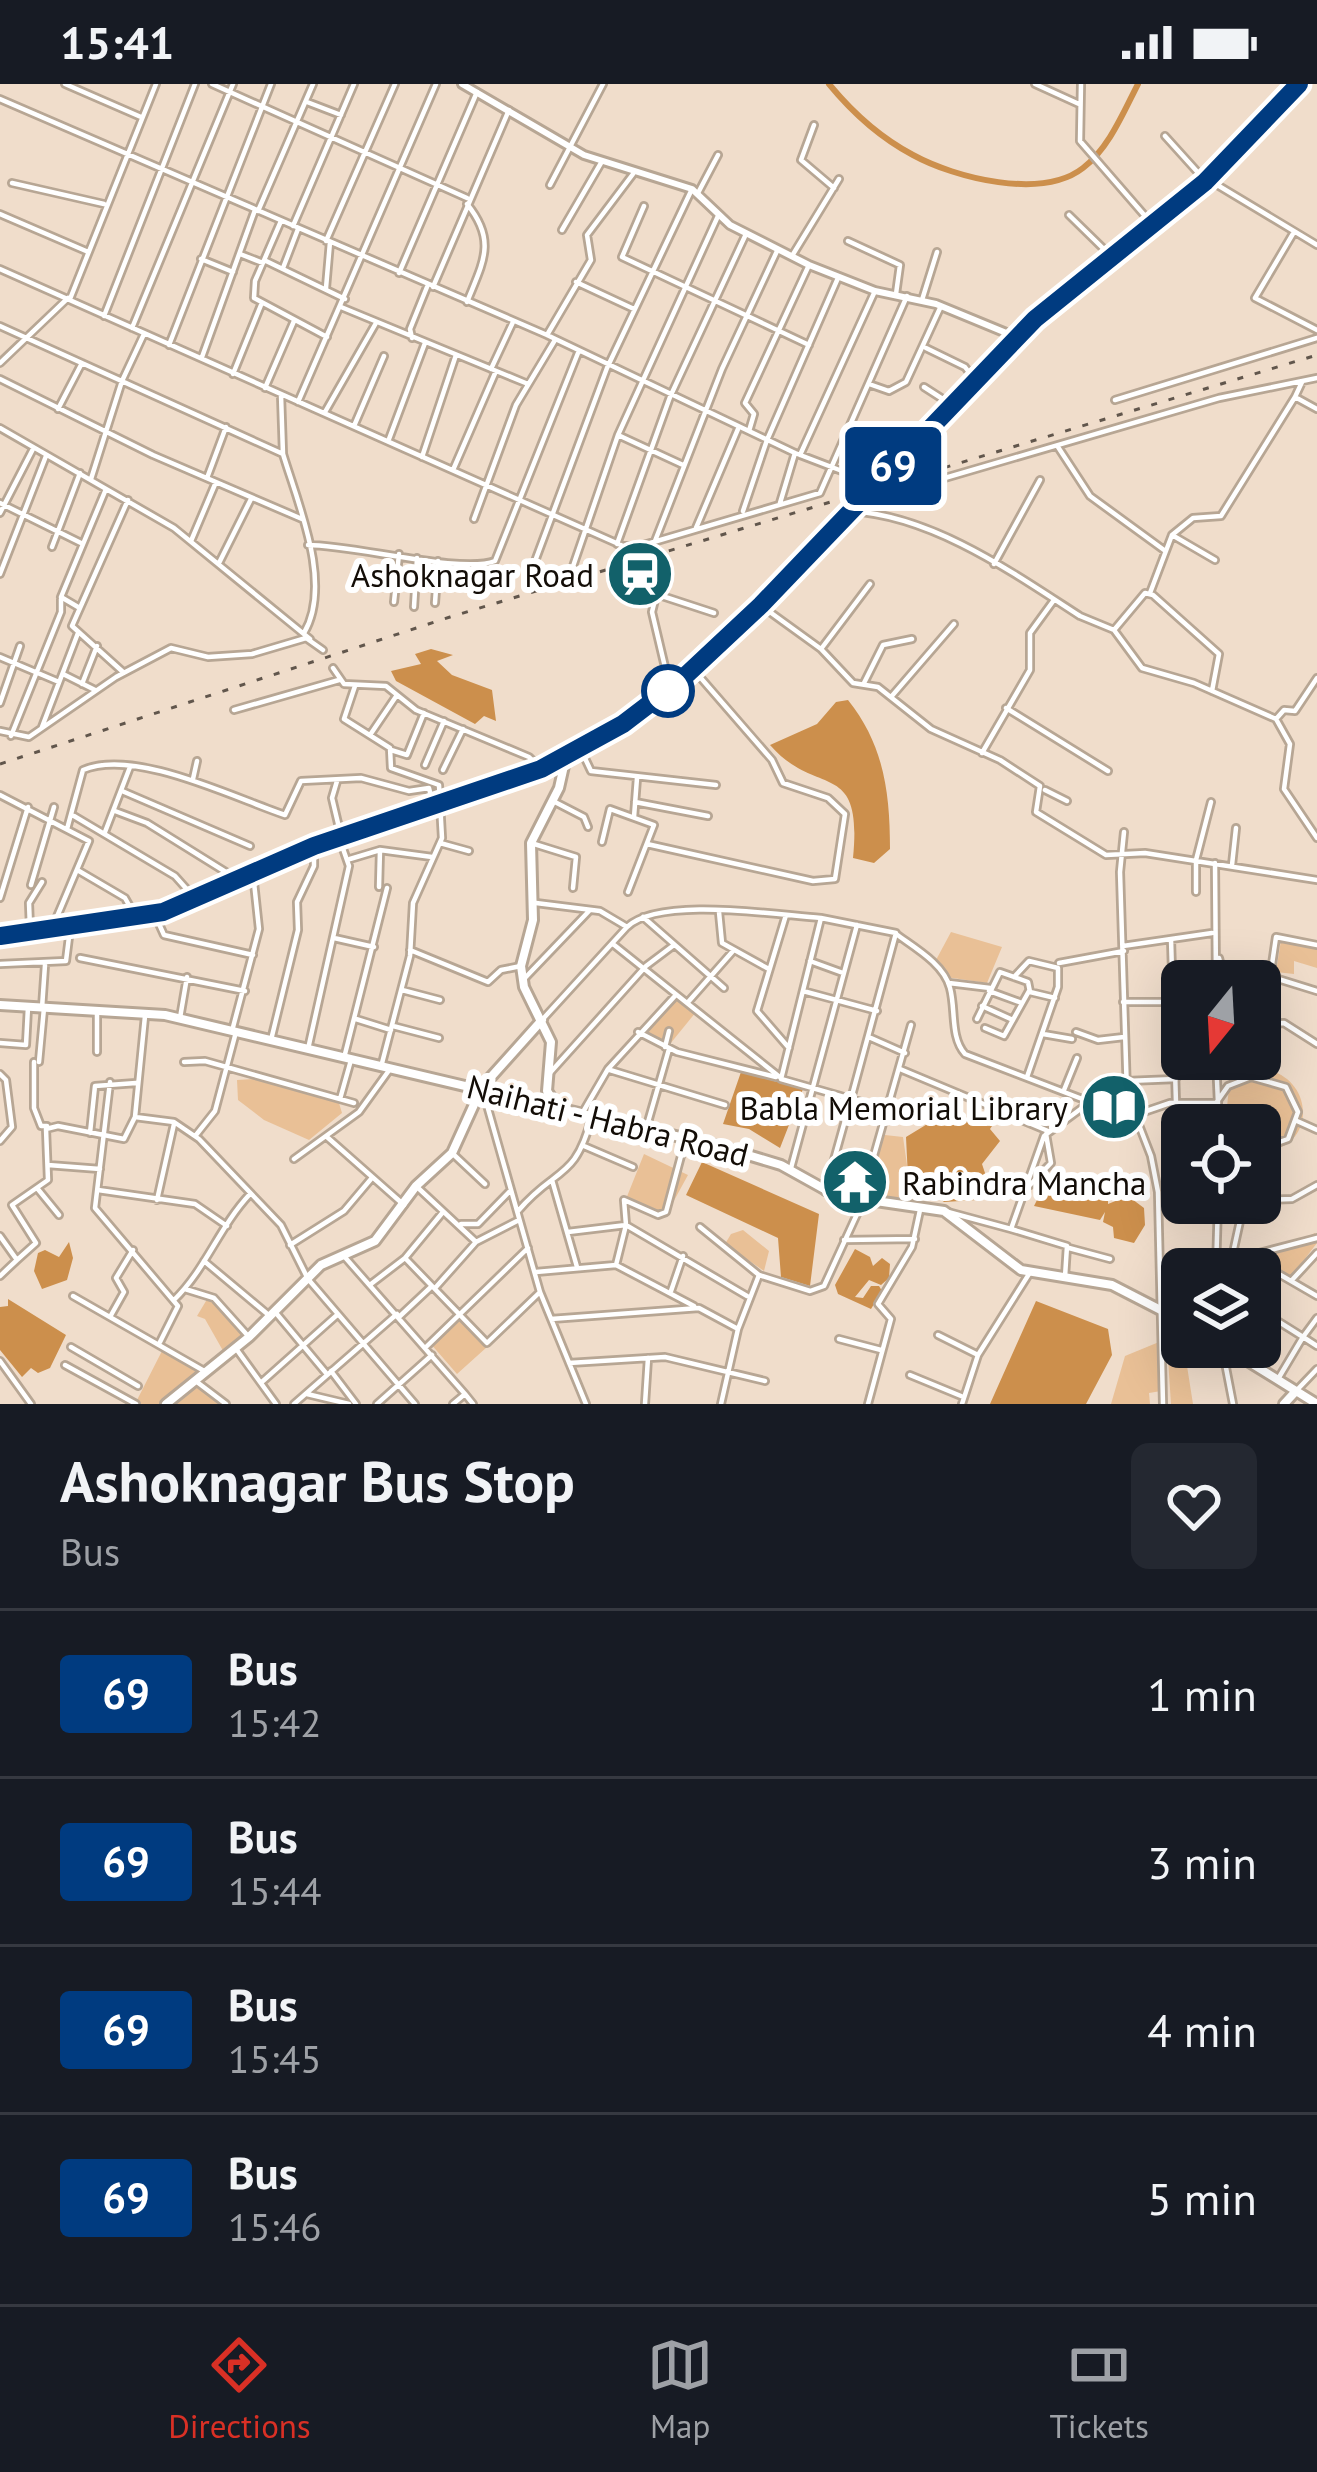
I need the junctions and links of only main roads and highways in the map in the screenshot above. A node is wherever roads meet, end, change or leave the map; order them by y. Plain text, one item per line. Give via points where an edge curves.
1 (1298, 85) edge
2 (566, 758) junction
3 (544, 768) junction
4 (562, 781) junction
5 (0, 936) edge
6 (0, 1005) edge
7 (542, 1020) junction
8 (482, 1088) junction
9 (554, 1103) junction
10 (1161, 1310) edge
11 (1259, 1368) edge
12 (1296, 1391) junction
13 (169, 1404) edge
14 (1284, 1404) edge
15 (1317, 1404) edge

1 - 2 highway via 1207,180 1016,337 693,669
2 - 3 highway
2 - 4 main road
3 - 4 main road
3 - 5 highway via 340,836 155,915
4 - 7 main road via 531,844 534,903 521,966
6 - 8 main road, Naihati - Habra Road via 146,1012
7 - 8 main road
7 - 9 main road
8 - 9 main road, Naihati - Habra Road
8 - 13 main road via 452,1153 376,1241 321,1264
9 - 10 main road, Naihati - Habra Road via 790,1169 825,1192 944,1211 1029,1274 1112,1285
11 - 12 main road
12 - 14 main road
12 - 15 main road

